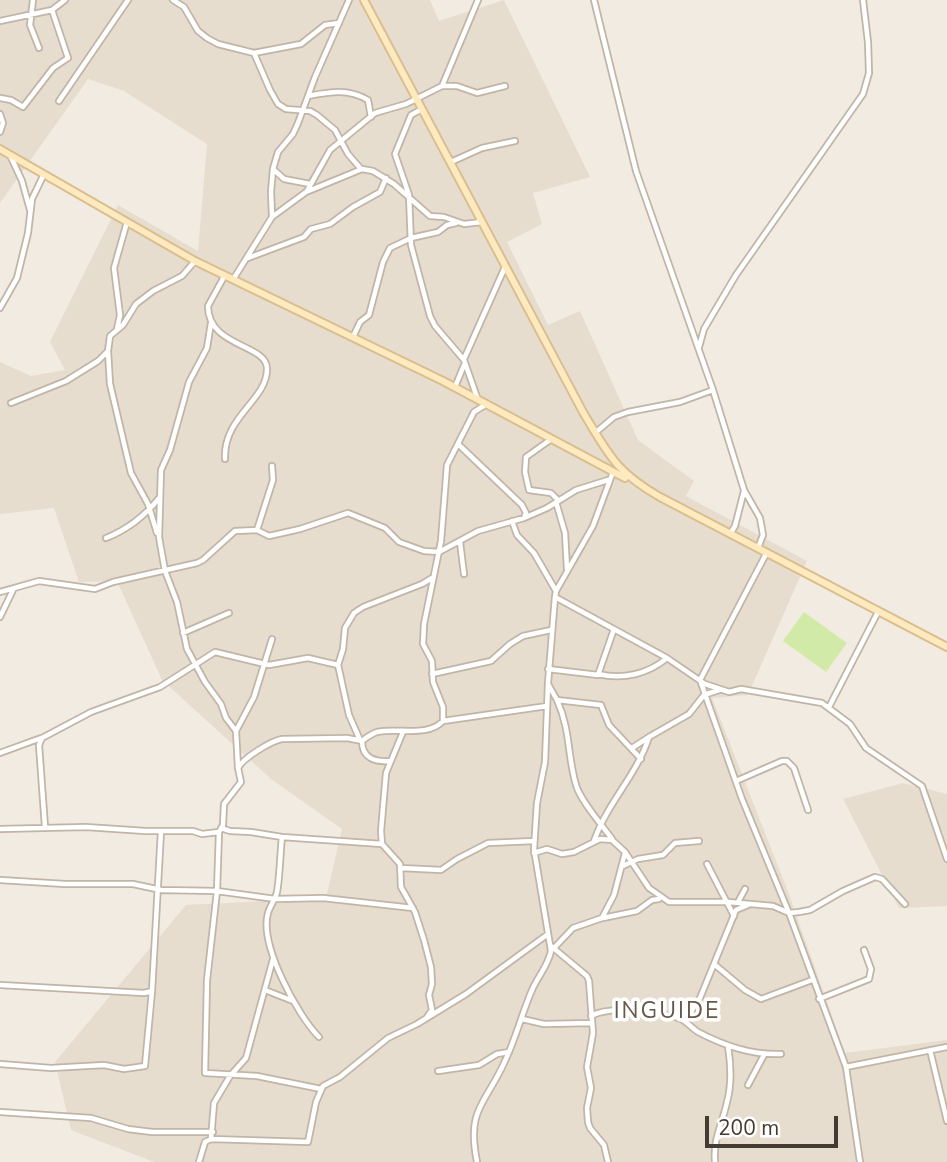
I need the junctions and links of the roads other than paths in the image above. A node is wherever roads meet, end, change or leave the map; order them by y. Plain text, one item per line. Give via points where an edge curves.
1 (33, 0) edge
2 (65, 0) edge
3 (128, 0) edge
4 (173, 0) edge
5 (349, 0) edge
6 (364, 0) edge
7 (478, 0) edge
8 (594, 0) edge
9 (863, 0) edge
10 (52, 10) junction
11 (30, 16) junction
12 (0, 21) edge
13 (339, 23) junction
14 (39, 48) dead end
15 (254, 53) junction
16 (442, 86) junction
17 (505, 86) dead end
18 (308, 96) junction
19 (0, 98) edge
20 (417, 99) junction
21 (59, 101) dead end
22 (422, 108) junction
23 (302, 110) junction
24 (0, 114) edge
25 (371, 117) junction
26 (0, 132) edge
27 (342, 141) junction
28 (514, 141) dead end
29 (0, 149) edge
30 (10, 155) junction
31 (451, 162) junction
32 (273, 169) junction
33 (362, 169) junction
34 (44, 174) junction
35 (386, 178) junction
36 (310, 184) junction
37 (306, 192) junction
38 (409, 195) junction
39 (31, 212) junction
40 (272, 217) junction
41 (127, 222) junction
42 (456, 222) junction
43 (482, 222) junction
44 (411, 238) junction
45 (247, 259) junction
46 (195, 261) junction
47 (505, 267) junction
48 (226, 274) junction
49 (234, 278) junction
50 (0, 308) edge
51 (211, 323) junction
52 (117, 330) junction
53 (353, 337) junction
54 (699, 348) junction
55 (108, 351) junction
56 (464, 362) junction
57 (456, 384) junction
58 (713, 390) junction
59 (478, 400) junction
60 (11, 403) dead end
61 (485, 405) junction
62 (595, 433) junction
63 (551, 440) junction
64 (458, 444) junction
65 (225, 459) dead end
66 (272, 466) dead end
67 (613, 472) junction
68 (609, 479) junction
69 (634, 482) junction
70 (744, 490) junction
71 (160, 497) junction
72 (557, 501) junction
73 (149, 511) junction
74 (524, 518) junction
75 (512, 521) junction
76 (257, 530) junction
77 (730, 534) junction
78 (159, 537) junction
79 (106, 538) dead end
80 (440, 541) junction
81 (460, 542) junction
82 (448, 548) junction
83 (757, 549) junction
84 (439, 552) junction
85 (766, 554) junction
86 (567, 570) junction
87 (165, 571) junction
88 (464, 574) dead end
89 (433, 577) junction
90 (422, 584) junction
91 (431, 588) junction
92 (13, 589) junction
93 (0, 592) edge
94 (555, 594) junction
95 (878, 612) junction
96 (229, 613) dead end
97 (0, 617) edge
98 (614, 629) junction
99 (551, 630) junction
100 (183, 633) junction
101 (272, 639) dead end
102 (947, 647) edge
103 (667, 658) junction
104 (266, 663) junction
105 (338, 665) junction
106 (196, 666) junction
107 (548, 669) junction
108 (432, 674) junction
109 (598, 674) junction
110 (700, 680) junction
111 (548, 683) junction
112 (723, 690) junction
113 (704, 695) junction
114 (557, 700) junction
115 (547, 706) junction
116 (829, 707) junction
117 (443, 722) junction
118 (236, 731) junction
119 (403, 732) junction
120 (649, 737) junction
121 (42, 738) junction
122 (361, 741) junction
123 (632, 748) junction
124 (0, 753) edge
125 (641, 759) junction
126 (390, 761) junction
127 (238, 768) junction
128 (736, 781) junction
129 (808, 810) dead end
130 (600, 823) junction
131 (45, 827) junction
132 (0, 829) edge
133 (220, 830) junction
134 (160, 831) junction
135 (282, 838) junction
136 (612, 839) junction
137 (534, 841) junction
138 (594, 841) junction
139 (699, 841) dead end
140 (382, 844) junction
141 (625, 852) junction
142 (534, 853) junction
143 (947, 859) edge
144 (633, 863) junction
145 (707, 864) dead end
146 (622, 866) junction
147 (401, 868) junction
148 (0, 880) edge
149 (157, 889) junction
150 (745, 890) dead end
151 (217, 891) junction
152 (663, 899) junction
153 (275, 900) junction
154 (728, 902) junction
155 (737, 903) junction
156 (750, 904) junction
157 (905, 904) dead end
158 (413, 908) junction
159 (789, 913) junction
160 (734, 916) junction
161 (602, 918) junction
162 (548, 934) junction
163 (552, 947) junction
164 (864, 950) dead end
165 (273, 958) junction
166 (714, 964) junction
167 (812, 979) junction
168 (0, 985) edge
169 (265, 990) junction
170 (152, 991) junction
171 (819, 999) junction
172 (294, 1002) junction
173 (591, 1016) junction
174 (425, 1019) junction
175 (522, 1019) junction
176 (685, 1021) junction
177 (592, 1023) junction
178 (319, 1037) dead end
179 (727, 1045) junction
180 (947, 1047) edge
181 (930, 1050) junction
182 (509, 1052) junction
183 (765, 1054) junction
184 (781, 1054) dead end
185 (0, 1064) edge
186 (846, 1067) junction
187 (438, 1071) dead end
188 (230, 1076) junction
189 (748, 1085) dead end
190 (321, 1089) junction
191 (0, 1112) edge
192 (947, 1121) edge
193 (213, 1132) junction
194 (214, 1139) junction
195 (199, 1162) edge
196 (477, 1162) edge
197 (608, 1162) edge
198 (715, 1162) edge
199 (860, 1162) edge

1 - 11 street
2 - 10 street
3 - 21 street
4 - 15 street via 184,7 207,38
5 - 13 street
6 - 20 street
7 - 16 street
8 - 54 street via 636,171
9 - 54 street via 869,73 863,94 736,275 704,329
10 - 11 street
10 - 19 street via 68,58 53,68 23,107
11 - 12 street
11 - 14 street
13 - 15 street via 325,25 301,44
13 - 18 street
15 - 23 street via 278,104
16 - 17 street via 477,93
16 - 20 street
18 - 23 street
18 - 25 street via 330,91 355,93 368,100
20 - 22 street
20 - 25 street
22 - 31 street
22 - 38 street via 411,115 395,154
23 - 27 street via 314,112
23 - 32 street
24 - 26 street
25 - 27 street
27 - 33 street
27 - 36 street via 330,150
28 - 31 street
29 - 30 street
30 - 34 street
30 - 39 street
31 - 43 street
32 - 36 street via 284,179
32 - 40 street
33 - 35 street
33 - 37 street
34 - 39 street
34 - 41 street
35 - 38 street
35 - 45 street via 380,192 330,224
36 - 37 street
37 - 40 street
38 - 42 street via 430,216
38 - 44 street
39 - 50 street via 17,278
40 - 45 street
41 - 46 street
41 - 52 street via 114,268 120,315
42 - 43 street
42 - 44 street via 432,235
43 - 47 street
44 - 53 street via 390,248 369,315
44 - 56 street via 435,326
45 - 49 street
46 - 48 street
46 - 52 street via 183,276 143,298
47 - 56 street
47 - 62 street
48 - 49 street
48 - 51 street via 208,306
49 - 53 street
51 - 65 street via 266,364 259,393 227,438
51 - 71 street via 207,348 189,382 161,470
52 - 55 street via 110,336
53 - 57 street
54 - 58 street
55 - 60 street via 66,381
55 - 73 street via 110,384 131,473
56 - 57 street
56 - 59 street
57 - 59 street
58 - 62 street via 614,417
58 - 70 street
59 - 61 street
61 - 63 street
61 - 64 street via 474,412
62 - 69 street
63 - 67 street
63 - 72 street via 526,457 525,472 529,491 551,493
64 - 74 street via 522,505
64 - 80 street via 446,471
66 - 76 street via 274,480
67 - 68 street
67 - 69 street
68 - 72 street
68 - 86 street via 593,526
69 - 77 street
70 - 77 street
70 - 83 street via 760,518 762,535
71 - 73 street
71 - 78 street
72 - 74 street
72 - 86 street
73 - 78 street
73 - 79 street
74 - 75 street
75 - 81 street
75 - 94 street
76 - 84 street via 269,536 348,513 384,528 399,542
76 - 87 street via 235,531 203,560
77 - 83 street
78 - 87 street
80 - 82 street
80 - 84 street
81 - 82 street
81 - 88 street
82 - 84 street
83 - 85 street
84 - 89 street
85 - 95 street
85 - 110 street
86 - 94 street
87 - 92 street via 95,589 39,581
87 - 100 street
89 - 90 street
89 - 91 street
90 - 91 street
90 - 105 street via 354,613 345,628
91 - 108 street via 422,639
92 - 93 street
92 - 97 street
94 - 98 street
94 - 99 street
95 - 102 street
95 - 116 street
96 - 100 street
98 - 103 street
98 - 109 street
99 - 107 street
99 - 108 street via 523,636 491,661
100 - 106 street
101 - 104 street
103 - 109 street via 629,676
103 - 110 street
104 - 105 street via 307,658
104 - 106 street via 215,652
104 - 118 street
105 - 122 street via 349,715
106 - 118 street
106 - 121 street via 160,687 104,707
107 - 109 street
107 - 111 street
108 - 117 street
110 - 112 street
110 - 113 street
111 - 114 street
111 - 115 street
112 - 113 street
112 - 116 street via 741,689
113 - 120 street via 689,714
113 - 128 street
114 - 123 street via 601,705 609,725
114 - 130 street via 568,731 576,785
115 - 117 street
115 - 137 street
116 - 143 street via 850,724 862,744 922,786
117 - 119 street
118 - 127 street
119 - 122 street via 377,732
119 - 126 street
120 - 123 street
120 - 125 street
121 - 124 street
121 - 131 street
122 - 126 street via 370,758
122 - 127 street via 295,737 275,741 244,759
123 - 125 street
125 - 130 street
126 - 140 street
127 - 133 street via 241,782 224,804
128 - 129 street via 787,761 794,768
128 - 159 street
130 - 136 street
130 - 138 street
131 - 132 street
131 - 134 street
133 - 134 street via 202,834
133 - 135 street
133 - 151 street
134 - 149 street
135 - 140 street
135 - 153 street
136 - 138 street
136 - 141 street
137 - 142 street
137 - 147 street via 488,843 441,870
138 - 142 street via 574,852 547,849
139 - 144 street via 677,842 663,855
140 - 147 street
141 - 144 street
141 - 146 street
142 - 162 street
144 - 146 street
144 - 152 street via 649,888
145 - 154 street
146 - 161 street
147 - 158 street via 401,887
148 - 149 street via 133,884
149 - 151 street
149 - 170 street
150 - 155 street
151 - 153 street
151 - 188 street via 207,980 205,1073
152 - 154 street
152 - 161 street via 652,900 637,911
153 - 158 street via 323,898
153 - 165 street via 268,914
154 - 155 street
154 - 160 street
155 - 156 street
156 - 159 street
156 - 160 street
157 - 159 street via 875,877 810,910
158 - 174 street via 431,967 432,1010
159 - 167 street
160 - 166 street
161 - 163 street via 573,928
162 - 163 street
162 - 174 street via 466,995
163 - 173 street via 587,976
163 - 175 street
164 - 171 street via 872,969 869,979
165 - 169 street
165 - 172 street
166 - 167 street via 761,999
166 - 176 street
167 - 171 street
168 - 170 street
169 - 172 street
169 - 188 street via 246,1058
170 - 185 street via 145,1066
171 - 186 street
172 - 178 street
173 - 176 street via 612,1009
173 - 177 street
174 - 190 street via 388,1038
175 - 177 street via 544,1024
175 - 182 street
176 - 179 street
177 - 197 street via 588,1122 604,1145
179 - 183 street
179 - 198 street via 731,1067 728,1098 715,1140
180 - 181 street
181 - 186 street
181 - 192 street
182 - 187 street via 479,1065
182 - 196 street via 478,1111 473,1133
183 - 184 street
183 - 189 street
186 - 199 street
188 - 190 street via 257,1076
188 - 193 street via 214,1103
190 - 194 street via 308,1142
191 - 193 street via 91,1118 152,1132
193 - 194 street
194 - 195 street via 205,1142

